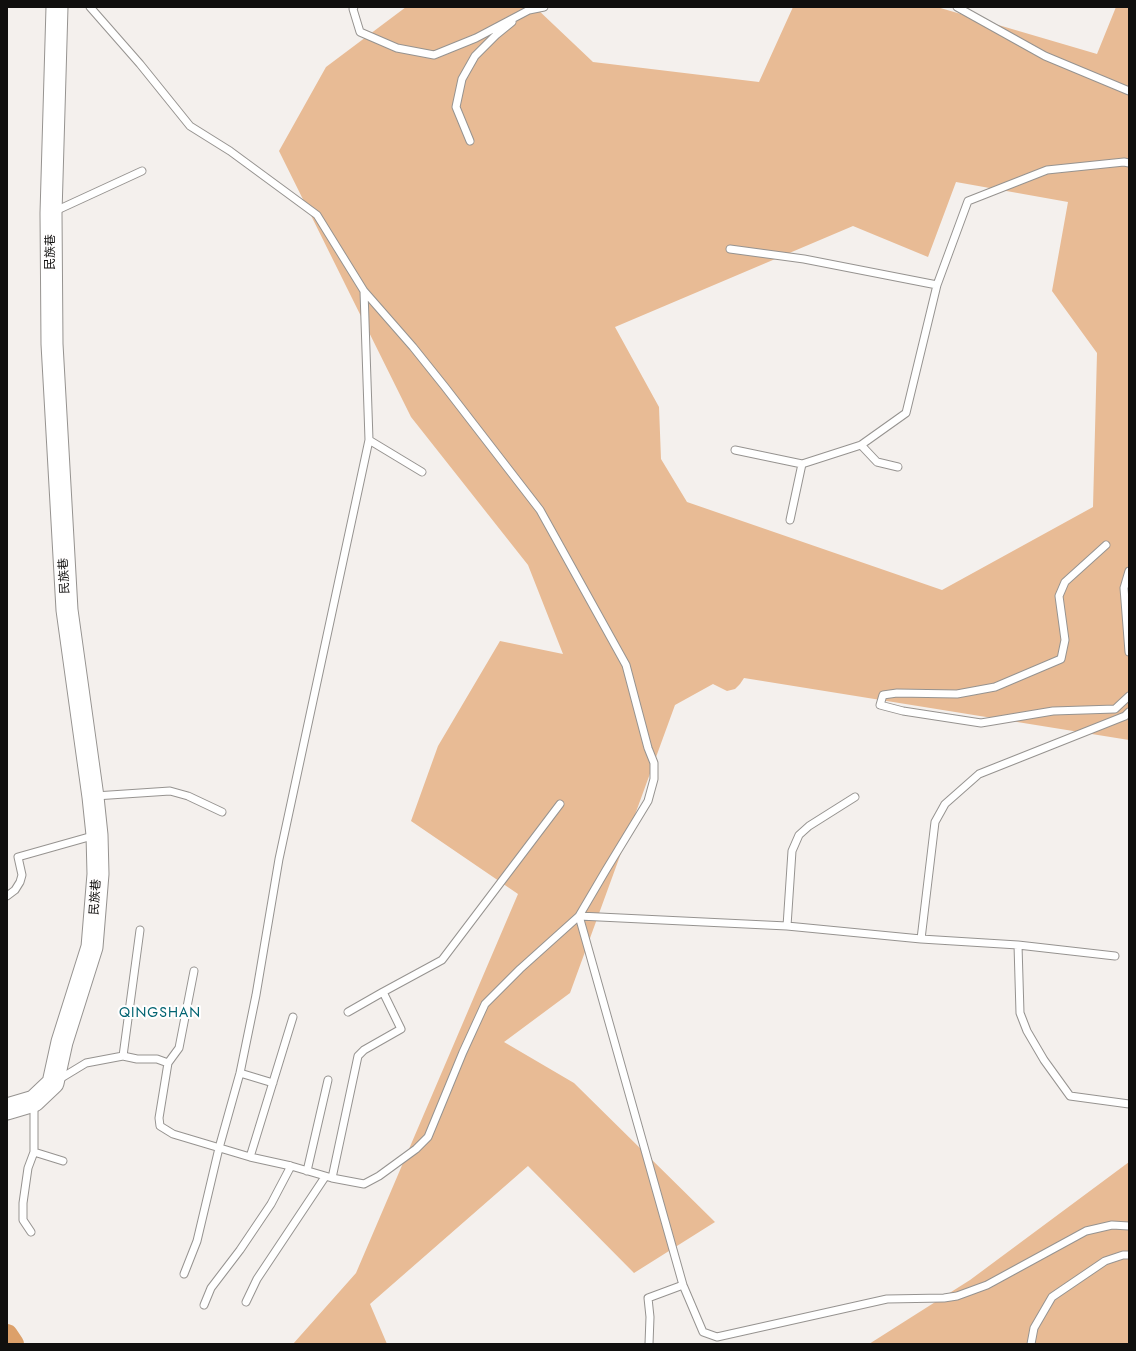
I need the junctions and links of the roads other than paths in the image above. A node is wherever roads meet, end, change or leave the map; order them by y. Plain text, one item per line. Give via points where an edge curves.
1 (57, 7) edge
2 (90, 7) edge
3 (354, 7) edge
4 (544, 7) edge
5 (957, 7) edge
6 (528, 10) junction
7 (1129, 90) edge
8 (470, 141) dead end
9 (1129, 163) edge
10 (142, 171) dead end
11 (51, 213) junction
12 (730, 249) dead end
13 (937, 285) junction
14 (364, 291) junction
15 (369, 440) junction
16 (861, 445) junction
17 (735, 450) dead end
18 (802, 464) junction
19 (898, 467) dead end
20 (422, 472) dead end
21 (790, 520) dead end
22 (1106, 545) dead end
23 (1129, 571) edge
24 (1129, 652) edge
25 (1129, 696) edge
26 (1129, 712) edge
27 (92, 796) junction
28 (855, 797) dead end
29 (560, 804) dead end
30 (222, 812) dead end
31 (97, 835) junction
32 (7, 896) edge
33 (579, 916) junction
34 (787, 926) junction
35 (140, 930) dead end
36 (921, 939) junction
37 (1018, 946) junction
38 (1115, 956) dead end
39 (194, 971) dead end
40 (383, 992) junction
41 (348, 1012) dead end
42 (292, 1017) dead end
43 (123, 1056) junction
44 (168, 1063) junction
45 (240, 1073) junction
46 (328, 1080) dead end
47 (52, 1083) junction
48 (273, 1083) junction
49 (34, 1101) junction
50 (1129, 1104) edge
51 (7, 1109) edge
52 (219, 1148) junction
53 (34, 1152) junction
54 (250, 1157) junction
55 (63, 1161) dead end
56 (291, 1166) junction
57 (308, 1171) junction
58 (329, 1177) junction
59 (1129, 1226) edge
60 (31, 1232) dead end
61 (1129, 1255) edge
62 (184, 1274) dead end
63 (683, 1285) junction
64 (246, 1302) dead end
65 (204, 1305) dead end
66 (649, 1344) edge
67 (1031, 1344) edge

1 - 11 street, 民族巷
2 - 14 lane via 190,126 230,151 317,215
3 - 6 lane via 360,32 397,48 434,55 476,38
4 - 6 lane
5 - 7 lane via 1045,56
6 - 8 lane via 496,34 475,56 462,79 456,106
9 - 13 lane via 1046,170 968,201
10 - 11 lane
11 - 27 street, 民族巷 via 52,344 67,610
12 - 13 lane via 804,259
13 - 16 lane via 906,413
14 - 15 lane
14 - 33 lane via 446,387 540,510 626,665 654,763 654,779 648,801
15 - 20 lane
15 - 45 lane via 280,860
16 - 18 lane
16 - 19 lane via 877,462
17 - 18 lane
18 - 21 lane
22 - 25 lane via 1064,582 1059,596 1065,640 1061,659 995,687 957,694 883,695 880,705 980,723 1054,711 1115,709
23 - 24 lane via 1124,588
26 - 36 lane via 1125,716 979,774 945,804 935,822
27 - 30 lane via 170,791 188,796
27 - 31 street, 民族巷
28 - 34 lane via 799,835 792,851
29 - 40 lane via 442,960
31 - 32 lane via 18,857 22,875 15,890
31 - 47 street, 民族巷 via 98,874 92,947
33 - 34 lane
33 - 58 lane via 520,968 486,1004 428,1137 416,1149 364,1184
33 - 63 lane
34 - 36 lane
35 - 43 lane
36 - 37 lane
37 - 38 lane
37 - 50 lane via 1020,1013 1044,1060 1070,1096
39 - 44 lane via 179,1048
40 - 41 lane
40 - 58 lane via 401,1029 358,1056
42 - 48 lane
43 - 44 lane via 157,1059
43 - 47 lane via 86,1063
44 - 52 lane via 160,1126 172,1134
45 - 48 lane
45 - 52 lane
46 - 57 lane
47 - 49 street
48 - 54 lane
49 - 51 street
49 - 53 lane
52 - 54 lane
52 - 62 lane via 197,1241
53 - 55 lane
53 - 60 lane via 28,1168 23,1203 23,1220
54 - 56 lane
56 - 57 lane
56 - 65 lane via 271,1204 211,1288
57 - 58 lane
58 - 64 lane via 257,1279
59 - 63 lane via 1112,1225 1086,1231 987,1285 957,1296 887,1299 716,1337 703,1332
61 - 67 lane via 1106,1261 1052,1296 1034,1328
63 - 66 lane via 648,1298

